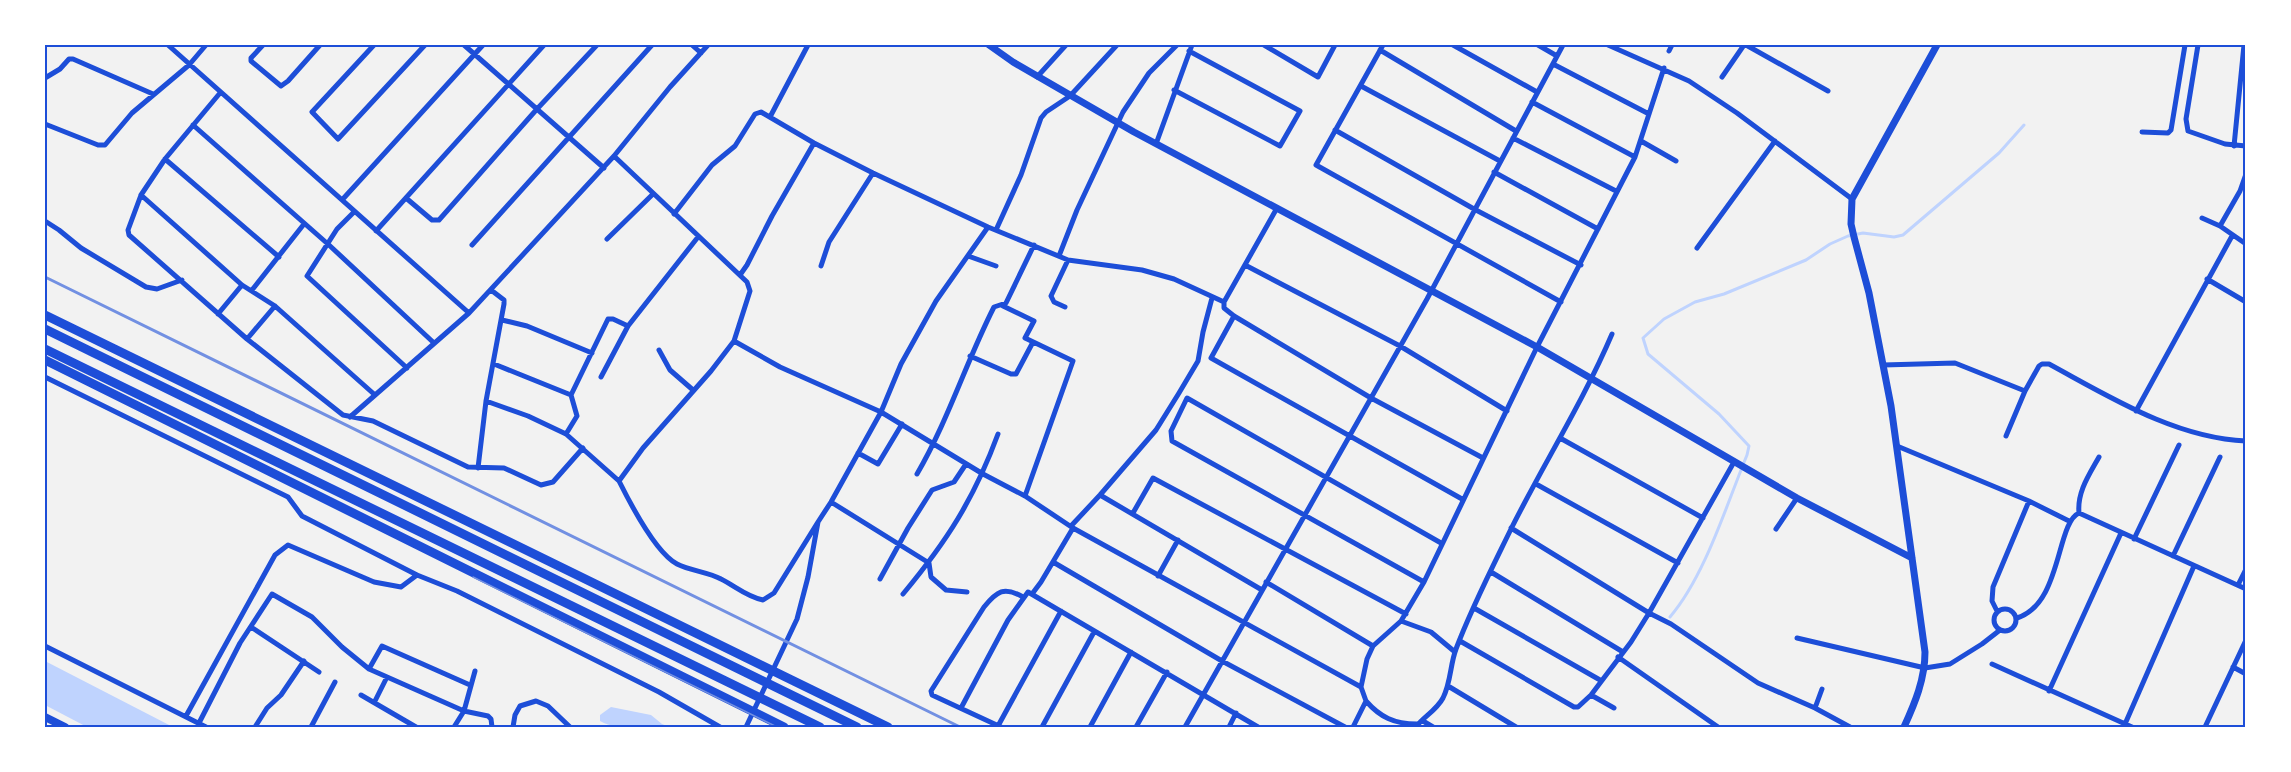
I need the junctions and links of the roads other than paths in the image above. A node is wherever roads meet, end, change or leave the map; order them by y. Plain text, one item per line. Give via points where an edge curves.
1 (168, 45) edge
2 (206, 45) edge
3 (263, 45) edge
4 (320, 45) edge
5 (374, 45) edge
6 (425, 45) edge
7 (464, 45) edge
8 (483, 45) edge
9 (544, 45) edge
10 (597, 45) edge
11 (652, 45) edge
12 (692, 45) edge
13 (708, 45) edge
14 (808, 45) edge
15 (989, 45) edge
16 (1066, 45) edge
17 (1117, 45) edge
18 (1178, 45) edge
19 (1264, 45) edge
20 (1335, 45) edge
21 (1453, 45) edge
22 (1538, 45) edge
23 (1563, 45) edge
24 (1608, 45) edge
25 (1745, 45) edge
26 (1937, 45) edge
27 (2184, 45) edge
28 (2198, 45) edge
29 (2244, 45) edge
30 (1000, 48) edge
31 (1191, 48) edge
32 (1382, 48) edge
33 (701, 53) junction
34 (475, 54) junction
35 (1557, 56) junction
36 (189, 64) junction
37 (1552, 64) junction
38 (1663, 69) junction
39 (1722, 76) dead end
40 (1037, 77) junction
41 (45, 78) edge
42 (509, 85) junction
43 (1361, 86) junction
44 (1174, 90) junction
45 (1828, 91) dead end
46 (1537, 92) junction
47 (220, 93) junction
48 (153, 94) junction
49 (1070, 96) junction
50 (1532, 102) junction
51 (537, 109) junction
52 (1649, 114) junction
53 (770, 117) junction
54 (1118, 122) junction
55 (45, 124) edge
56 (193, 125) junction
57 (1335, 130) junction
58 (1516, 131) junction
59 (2142, 132) dead end
60 (569, 138) junction
61 (1513, 138) junction
62 (1641, 141) junction
63 (1775, 141) junction
64 (814, 143) junction
65 (1156, 144) junction
66 (2234, 146) junction
67 (2246, 146) edge
68 (614, 156) junction
69 (1635, 157) junction
70 (165, 159) junction
71 (1500, 161) junction
72 (1676, 161) dead end
73 (604, 168) junction
74 (873, 172) junction
75 (1494, 172) junction
76 (2246, 174) edge
77 (1616, 190) junction
78 (653, 194) junction
79 (141, 195) junction
80 (406, 198) junction
81 (1852, 199) junction
82 (342, 200) junction
83 (1277, 208) junction
84 (1474, 209) junction
85 (354, 212) junction
86 (674, 214) junction
87 (2202, 218) dead end
88 (45, 221) edge
89 (304, 224) junction
90 (2220, 226) junction
91 (988, 227) junction
92 (1598, 228) junction
93 (996, 230) junction
94 (376, 231) junction
95 (2232, 236) junction
96 (698, 237) junction
97 (607, 239) dead end
98 (1455, 244) junction
99 (2246, 244) edge
100 (329, 245) junction
101 (472, 245) dead end
102 (1034, 245) junction
103 (1697, 248) dead end
104 (968, 256) junction
105 (1059, 256) junction
106 (279, 257) junction
107 (1068, 260) junction
108 (1245, 265) junction
109 (1581, 265) junction
110 (821, 266) dead end
111 (996, 266) dead end
112 (740, 275) junction
113 (2207, 279) junction
114 (182, 280) junction
115 (242, 285) junction
116 (252, 290) junction
117 (491, 290) junction
118 (1431, 291) junction
119 (1212, 298) junction
120 (1224, 302) junction
121 (1561, 302) junction
122 (2246, 302) edge
123 (275, 306) junction
124 (1003, 306) junction
125 (1065, 307) dead end
126 (469, 313) junction
127 (218, 314) junction
128 (45, 315) edge
129 (1234, 316) junction
130 (502, 320) junction
131 (628, 326) junction
132 (45, 329) edge
133 (1612, 334) dead end
134 (247, 339) junction
135 (734, 341) junction
136 (1033, 342) junction
137 (434, 343) junction
138 (1400, 346) junction
139 (1537, 347) junction
140 (45, 349) edge
141 (659, 350) dead end
142 (592, 353) junction
143 (970, 356) junction
144 (45, 360) edge
145 (494, 364) junction
146 (1883, 365) junction
147 (407, 368) junction
148 (45, 377) edge
149 (601, 377) dead end
150 (1593, 379) junction
151 (693, 390) junction
152 (2025, 391) junction
153 (375, 395) junction
154 (571, 395) junction
155 (1371, 398) junction
156 (486, 401) junction
157 (1507, 411) junction
158 (2136, 411) junction
159 (881, 412) junction
160 (350, 417) junction
161 (902, 424) junction
162 (998, 434) dead end
163 (566, 435) junction
164 (1350, 435) junction
165 (2006, 436) dead end
166 (1560, 438) junction
167 (2246, 441) edge
168 (934, 444) junction
169 (2179, 445) dead end
170 (1897, 446) junction
171 (583, 448) junction
172 (858, 453) junction
173 (2099, 457) dead end
174 (2220, 457) dead end
175 (1483, 458) junction
176 (1736, 463) junction
177 (966, 464) junction
178 (478, 468) junction
179 (917, 474) dead end
180 (983, 474) junction
181 (1325, 477) junction
182 (619, 481) junction
183 (1536, 484) junction
184 (1100, 495) junction
185 (1025, 496) junction
186 (1797, 498) junction
187 (1462, 499) junction
188 (2029, 501) junction
189 (831, 502) junction
190 (1133, 513) junction
191 (2079, 513) junction
192 (1304, 516) junction
193 (1703, 518) junction
194 (2069, 521) junction
195 (818, 522) junction
196 (1072, 527) junction
197 (1511, 528) junction
198 (1776, 529) dead end
199 (2121, 533) junction
200 (2134, 539) junction
201 (1178, 540) junction
202 (1441, 543) junction
203 (899, 544) junction
204 (1284, 550) junction
205 (2173, 556) junction
206 (1912, 558) junction
207 (1053, 562) junction
208 (929, 563) junction
209 (1678, 563) junction
210 (2194, 566) junction
211 (2246, 569) edge
212 (1491, 572) junction
213 (417, 575) junction
214 (1158, 576) junction
215 (880, 579) dead end
216 (1266, 582) junction
217 (1424, 582) junction
218 (2238, 585) junction
219 (2246, 589) edge
220 (1262, 590) junction
221 (967, 592) dead end
222 (1030, 593) junction
223 (903, 594) dead end
224 (1023, 597) junction
225 (1474, 608) junction
226 (1061, 611) junction
227 (1997, 611) junction
228 (1406, 614) junction
229 (1649, 614) junction
230 (2017, 618) junction
231 (1401, 621) junction
232 (1243, 623) junction
233 (251, 627) junction
234 (2000, 630) junction
235 (1094, 632) junction
236 (1797, 638) dead end
237 (2246, 640) edge
238 (1460, 641) junction
239 (45, 646) edge
240 (1373, 646) junction
241 (1131, 652) junction
242 (1455, 652) junction
243 (1620, 654) junction
244 (304, 661) junction
245 (1222, 661) junction
246 (1992, 664) dead end
247 (2233, 667) junction
248 (1925, 668) junction
249 (369, 669) junction
250 (475, 671) dead end
251 (319, 672) dead end
252 (1167, 672) junction
253 (2246, 674) edge
254 (387, 677) junction
255 (1600, 680) junction
256 (335, 682) dead end
257 (470, 685) junction
258 (1448, 686) junction
259 (1361, 687) junction
260 (1822, 689) dead end
261 (2049, 691) junction
262 (1203, 693) junction
263 (361, 694) dead end
264 (1591, 695) junction
265 (1365, 700) junction
266 (375, 701) junction
267 (961, 708) junction
268 (1614, 708) dead end
269 (1815, 708) junction
270 (464, 711) junction
271 (1236, 712) junction
272 (186, 716) junction
273 (45, 717) edge
274 (199, 723) junction
275 (1418, 724) edge
276 (2125, 724) junction
277 (1000, 726) edge
278 (65, 727) edge
279 (206, 727) edge
280 (255, 727) edge
281 (311, 727) edge
282 (416, 727) edge
283 (454, 727) edge
284 (492, 727) edge
285 (513, 727) edge
286 (570, 727) edge
287 (720, 727) edge
288 (746, 727) edge
289 (784, 727) edge
290 (820, 727) edge
291 (857, 727) edge
292 (888, 727) edge
293 (1042, 727) edge
294 (1090, 727) edge
295 (1136, 727) edge
296 (1185, 727) edge
297 (1229, 727) edge
298 (1258, 727) edge
299 (1345, 727) edge
300 (1353, 727) edge
301 (1433, 727) edge
302 (1516, 727) edge
303 (1718, 727) edge
304 (1850, 727) edge
305 (1904, 727) edge
306 (2132, 727) edge
307 (2205, 727) edge

1 - 36 street
2 - 36 street
3 - 4 street via 251,61 281,86
5 - 6 street via 312,112 340,139
7 - 34 street
8 - 34 street
9 - 42 street
10 - 51 street
11 - 60 street
12 - 33 street
13 - 33 street
14 - 53 street
15 - 30 main road
16 - 40 street
17 - 49 street
18 - 54 street via 1149,74
19 - 20 street via 1318,77
21 - 46 street
22 - 35 street
23 - 35 street
24 - 38 street
25 - 39 street
25 - 45 street
26 - 81 main road
27 - 59 street via 2171,130
28 - 66 street via 2186,127 2190,134
29 - 66 street
30 - 40 main road
31 - 44 street
31 - 44 street via 1300,111 1280,146
32 - 43 street
32 - 58 street
33 - 68 street
34 - 42 street
34 - 82 street
35 - 37 street
36 - 47 street
36 - 48 street
37 - 46 street
37 - 52 street
38 - 52 street
38 - 63 street via 1689,81
40 - 49 main road
41 - 48 street via 73,59
42 - 51 street
42 - 80 street
43 - 57 street
43 - 71 street
44 - 65 street
46 - 50 street
47 - 56 street
47 - 82 street
48 - 55 street via 105,145
49 - 54 main road
49 - 93 street via 1041,118
50 - 58 street
50 - 69 street
51 - 60 street
51 - 80 street via 439,220 432,220
52 - 62 street
53 - 64 street
53 - 86 street via 761,112 755,114 735,146 712,165
54 - 65 main road
54 - 105 street
56 - 70 street
56 - 89 street
57 - 84 street
57 - 98 street via 1316,165
58 - 61 street
60 - 73 street
60 - 101 street
61 - 71 street
61 - 77 street
62 - 69 street
62 - 72 street
63 - 81 street
63 - 103 street
64 - 74 street
64 - 112 street
65 - 83 main road
66 - 67 street
68 - 73 street
68 - 78 street
69 - 77 street
70 - 79 street
70 - 106 street
71 - 75 street
73 - 117 street
74 - 91 street
74 - 110 street via 829,242
75 - 84 street
75 - 92 street
76 - 90 street
77 - 92 street
78 - 86 street
78 - 97 street
79 - 114 street via 128,233
79 - 115 street
80 - 94 street
81 - 146 main road via 1851,224
82 - 85 street
83 - 108 street
83 - 118 main road
84 - 98 street
84 - 109 street
85 - 94 street
85 - 100 street via 337,229
86 - 96 street
87 - 90 street
88 - 114 street via 146,287 157,289
89 - 100 street
89 - 106 street
90 - 95 street
91 - 93 street
91 - 104 street
92 - 109 street
93 - 102 street
94 - 126 street
95 - 99 street
95 - 113 street
96 - 112 street
96 - 131 street
98 - 118 street
98 - 121 street
100 - 137 street
100 - 147 street via 307,276
102 - 105 street
102 - 124 street
104 - 111 street
104 - 159 street via 936,301 901,364
105 - 107 street
106 - 116 street
107 - 119 street via 1142,270 1174,279
107 - 125 street via 1051,296
108 - 120 street
108 - 138 street
109 - 121 street
112 - 135 street via 750,291
113 - 122 street
113 - 158 street
114 - 127 street
115 - 116 street
115 - 127 street
116 - 123 street
117 - 126 street
117 - 130 street via 504,300
118 - 138 street
118 - 139 main road
119 - 120 street
119 - 184 street via 1198,361 1189,377 1156,430
120 - 129 street via 1224,308
121 - 139 street
123 - 134 street
123 - 153 street
124 - 136 street via 1034,321 1026,335
124 - 143 street via 994,307
126 - 137 street
127 - 134 street
128 - 292 highway
129 - 155 street
129 - 164 street via 1210,358
130 - 142 street
130 - 145 street
131 - 142 street via 608,319
131 - 149 street
132 - 291 highway
133 - 150 street
134 - 160 street
135 - 151 street
135 - 159 street via 780,367
136 - 143 street via 1016,374
136 - 185 street via 1072,361
137 - 147 street
138 - 155 street
138 - 157 street
139 - 150 main road
139 - 157 street
140 - 290 highway
141 - 151 street via 670,370
142 - 154 street
143 - 168 street
144 - 289 highway
145 - 154 street
145 - 156 street
146 - 152 street via 1955,363
146 - 170 main road
147 - 153 street
148 - 213 street via 288,497 302,516
150 - 166 street
150 - 176 main road
151 - 182 street
152 - 158 street via 2039,366 2049,364
152 - 165 street
153 - 160 street
154 - 163 street via 577,416
155 - 164 street
155 - 175 street
156 - 163 street
156 - 178 street
157 - 175 street
158 - 167 street via 2208,435
159 - 161 street
159 - 172 street
160 - 178 street via 372,421 468,467
161 - 168 street
161 - 172 street via 878,464
162 - 180 street
163 - 171 street
164 - 181 street
164 - 187 street
166 - 183 street
166 - 193 street
168 - 177 street
168 - 179 street
169 - 200 street
170 - 188 street
170 - 206 main road
171 - 178 street via 548,484 541,485 504,468
171 - 182 street
172 - 189 street
173 - 191 street via 2080,493
174 - 205 street
175 - 187 street
176 - 186 main road
176 - 193 street
177 - 180 street
177 - 203 street via 954,482 932,490
180 - 185 street
180 - 208 street
181 - 192 street
181 - 192 street via 1187,398 1171,431 1172,441
181 - 202 street
182 - 195 street via 642,523 676,564 720,578 763,600 774,593
183 - 197 street
183 - 209 street
184 - 190 street
184 - 196 street
185 - 196 street
186 - 198 street
186 - 206 main road
187 - 202 street
188 - 194 street
188 - 227 street via 1993,587 1992,602
189 - 195 street
189 - 203 street
190 - 201 street
190 - 204 street via 1153,478
191 - 194 street
191 - 199 street
192 - 204 street
192 - 217 street
193 - 209 street
194 - 230 street via 2056,568 2039,602 2032,611
195 - 288 street via 803,600
196 - 207 street
196 - 214 street
197 - 212 street
197 - 229 street
199 - 200 street
199 - 261 street
200 - 205 street
201 - 214 street
201 - 220 street
202 - 217 street
203 - 208 street
203 - 215 street
204 - 216 street
204 - 228 street
205 - 210 street
206 - 248 main road
207 - 222 street
207 - 245 street
208 - 221 street via 931,577 937,584 946,590
208 - 223 street
209 - 229 street
210 - 218 street
210 - 276 street
211 - 218 street
212 - 225 street
212 - 243 street
213 - 272 street via 402,587 374,582 288,545 275,555
213 - 287 street via 457,591
214 - 232 street
216 - 220 street
216 - 240 street
217 - 228 street
218 - 219 street
220 - 232 street
222 - 224 street
222 - 226 street
224 - 267 street
224 - 267 street via 1006,590 992,597 931,691
225 - 238 street
225 - 255 street
226 - 235 street
226 - 277 street
227 - 230 street via 2006,608
227 - 234 street via 1994,619
228 - 231 street
229 - 243 street
229 - 269 street via 1671,624 1758,682
230 - 234 street via 2012,629
231 - 240 street
231 - 242 street via 1431,632
232 - 245 street
232 - 259 street
233 - 244 street
233 - 249 street via 272,594 312,617
233 - 274 street
234 - 248 street via 1950,664
235 - 241 street
235 - 293 street
236 - 248 street
237 - 247 street
238 - 242 street
238 - 264 street via 1574,707
239 - 272 street
240 - 259 street
241 - 252 street
241 - 294 street
242 - 258 street
243 - 255 street
243 - 303 street
244 - 251 street
244 - 280 street
245 - 262 street
245 - 299 street
246 - 261 street
247 - 253 street
247 - 307 street
248 - 305 main road
249 - 254 street
249 - 257 street via 382,646
250 - 257 street
252 - 262 street
252 - 295 street
254 - 266 street
254 - 270 street
255 - 264 street
256 - 281 street
257 - 270 street
258 - 275 street via 1442,699
258 - 302 street
259 - 265 street
260 - 269 street
261 - 276 street
262 - 271 street
262 - 296 street
263 - 266 street
264 - 268 street
265 - 275 street via 1388,720
265 - 300 street
266 - 282 street
267 - 277 street
269 - 304 street
270 - 283 street
270 - 284 street via 488,717
271 - 297 street
271 - 298 street
272 - 274 street
273 - 278 main road
274 - 279 street
275 - 301 street
276 - 306 street
285 - 286 street via 520,706 536,700

